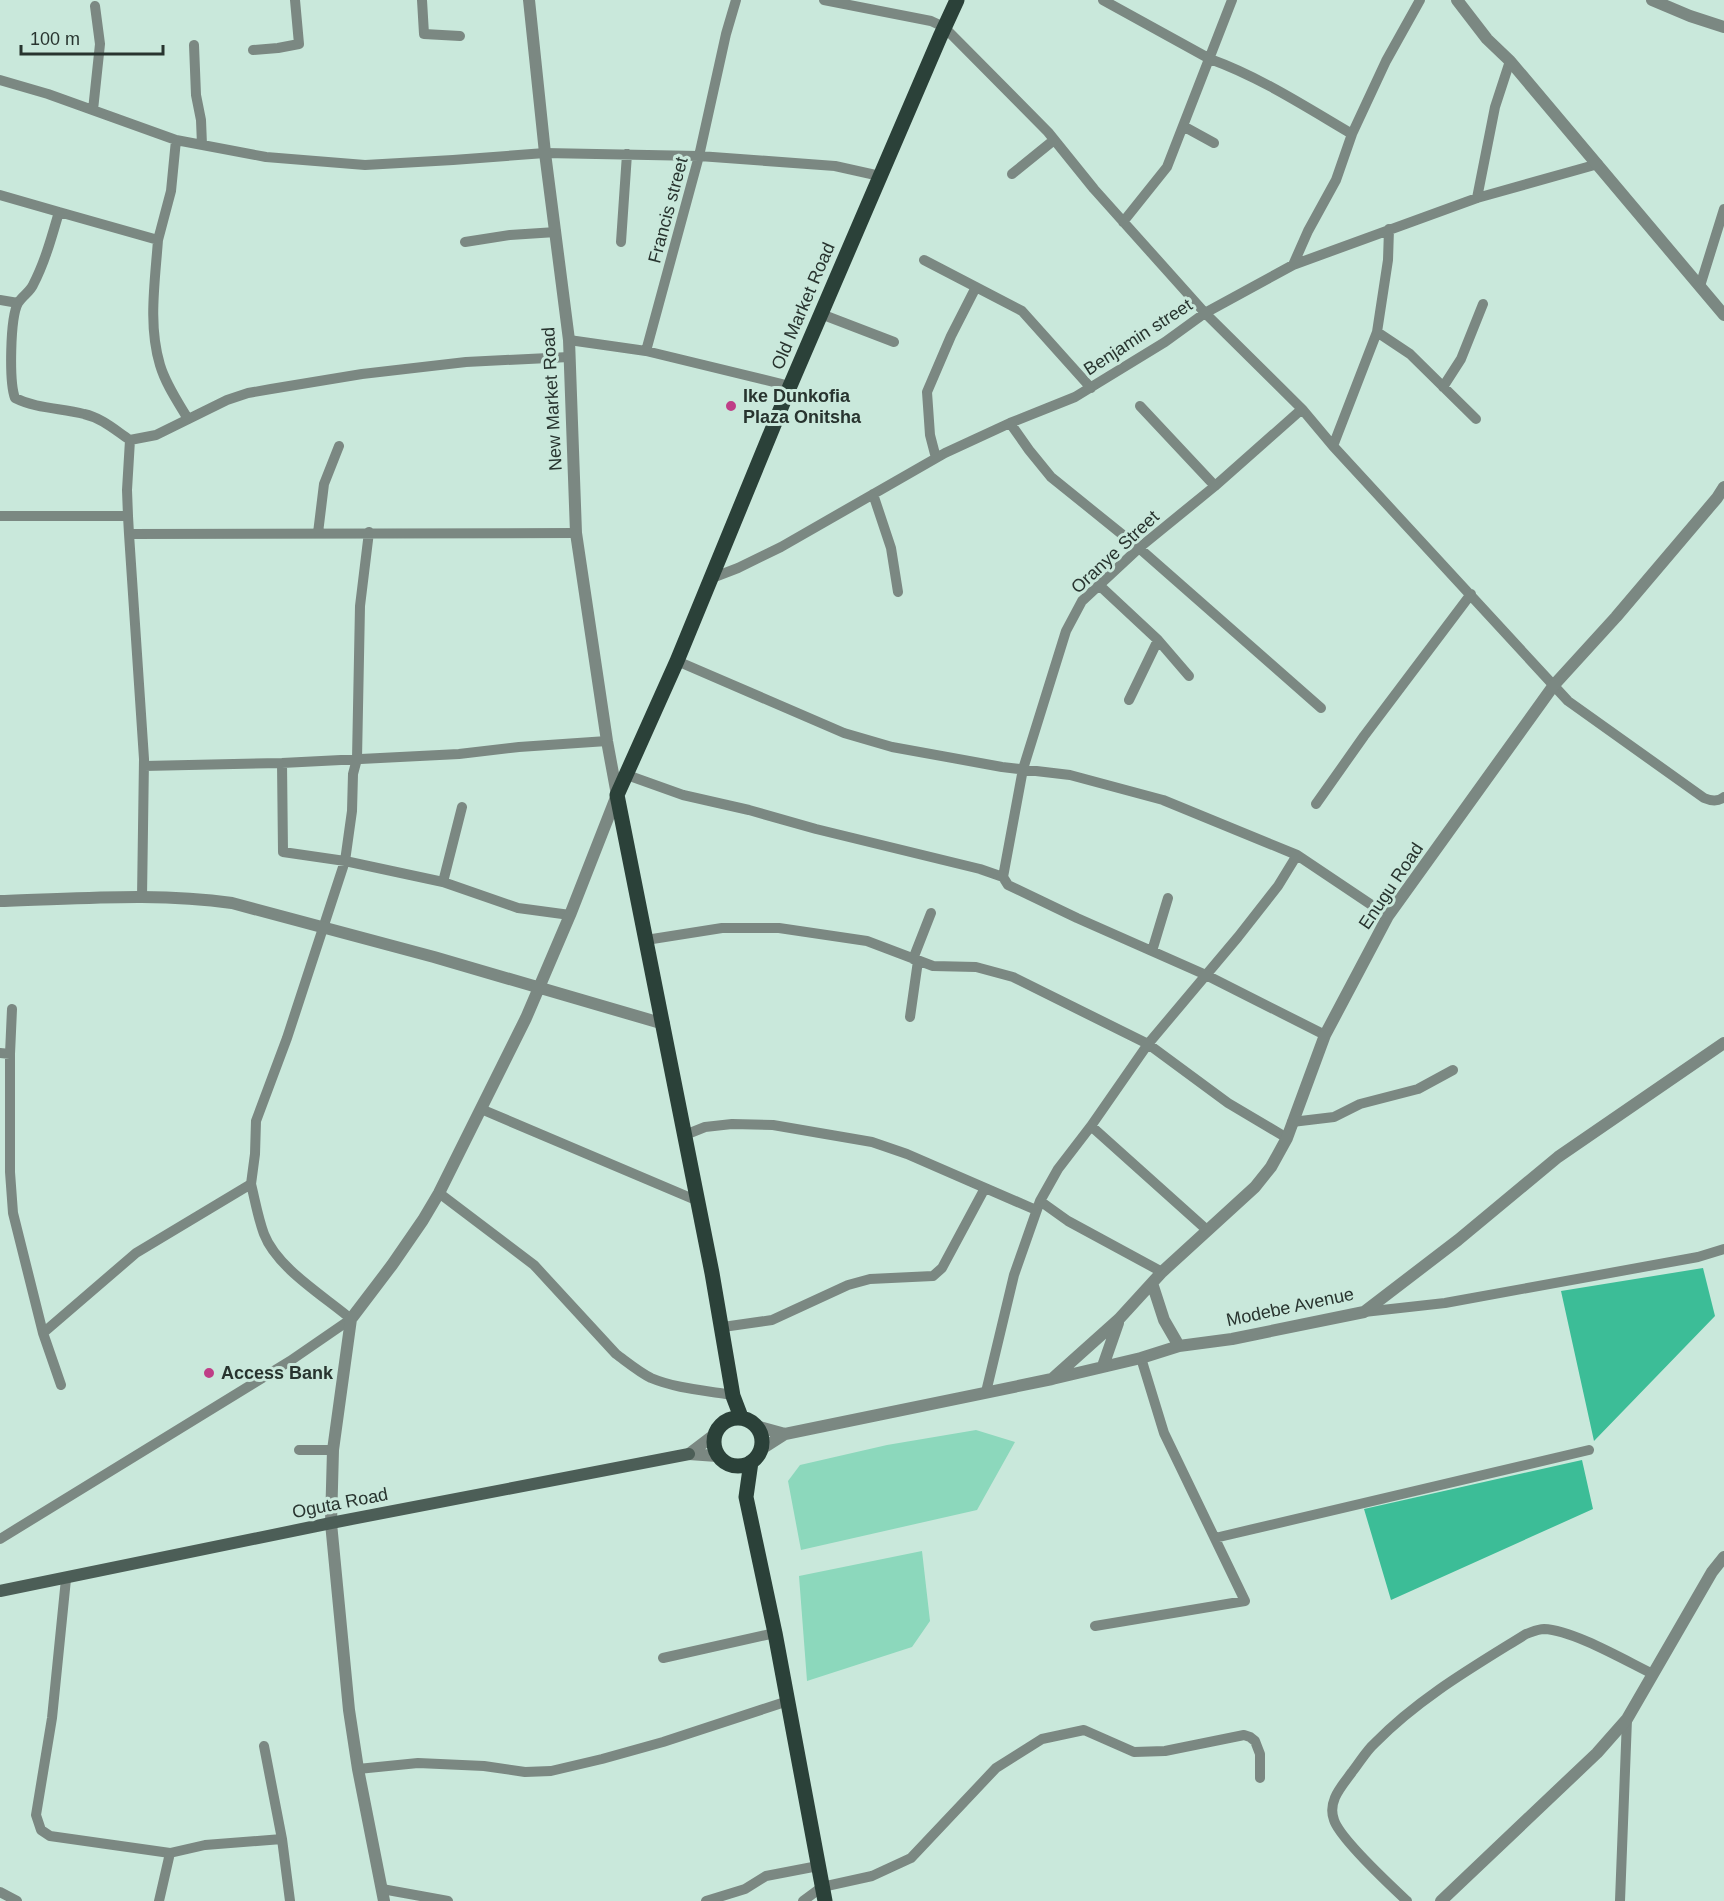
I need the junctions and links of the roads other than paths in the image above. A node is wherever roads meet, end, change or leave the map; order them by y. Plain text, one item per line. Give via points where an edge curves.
1 (295, 0) edge
2 (422, 0) edge
3 (529, 0) edge
4 (736, 0) edge
5 (824, 0) edge
6 (957, 0) edge
7 (1103, 0) edge
8 (1232, 0) edge
9 (1420, 0) edge
10 (1458, 0) edge
11 (1652, 0) edge
12 (95, 6) dead end
13 (944, 27) junction
14 (1724, 27) edge
15 (460, 36) dead end
16 (194, 45) dead end
17 (254, 50) dead end
18 (1210, 59) junction
19 (1510, 62) junction
20 (0, 80) edge
21 (93, 110) junction
22 (1183, 126) junction
23 (1352, 134) junction
24 (176, 140) junction
25 (1054, 140) junction
26 (1214, 143) dead end
27 (202, 145) junction
28 (545, 153) junction
29 (627, 154) junction
30 (699, 156) junction
31 (1598, 164) junction
32 (1012, 174) dead end
33 (880, 176) junction
34 (0, 195) edge
35 (1477, 198) junction
36 (1724, 209) edge
37 (59, 212) junction
38 (1123, 222) junction
39 (1389, 229) junction
40 (556, 232) junction
41 (158, 240) junction
42 (465, 242) dead end
43 (621, 242) dead end
44 (924, 260) dead end
45 (1293, 264) junction
46 (1700, 286) junction
47 (976, 287) junction
48 (0, 300) edge
49 (18, 303) junction
50 (1483, 304) dead end
51 (1206, 313) junction
52 (821, 314) junction
53 (1724, 315) edge
54 (1377, 332) junction
55 (569, 340) junction
56 (894, 342) dead end
57 (646, 351) junction
58 (569, 357) junction
59 (790, 386) junction
60 (1091, 387) junction
61 (1443, 387) junction
62 (1140, 406) dead end
63 (1302, 409) junction
64 (188, 419) junction
65 (1476, 419) dead end
66 (1010, 423) junction
67 (130, 440) junction
68 (339, 446) dead end
69 (1333, 446) junction
70 (936, 458) junction
71 (1215, 486) junction
72 (1724, 487) edge
73 (873, 494) junction
74 (0, 516) edge
75 (128, 516) junction
76 (369, 532) junction
77 (318, 533) junction
78 (576, 533) junction
79 (129, 534) junction
80 (1139, 548) junction
81 (712, 578) junction
82 (1099, 585) junction
83 (898, 592) dead end
84 (1471, 594) junction
85 (1158, 640) junction
86 (677, 661) junction
87 (1189, 676) dead end
88 (1554, 685) junction
89 (1129, 700) dead end
90 (1321, 708) dead end
91 (607, 741) junction
92 (357, 759) junction
93 (282, 763) junction
94 (144, 766) junction
95 (1023, 769) junction
96 (627, 775) junction
97 (617, 795) junction
98 (1724, 797) edge
99 (1316, 804) dead end
100 (462, 807) dead end
101 (1297, 855) junction
102 (345, 861) junction
103 (1003, 877) junction
104 (443, 882) junction
105 (142, 898) junction
106 (1168, 898) dead end
107 (0, 901) edge
108 (931, 913) dead end
109 (570, 915) junction
110 (1388, 916) junction
111 (323, 927) junction
112 (646, 940) junction
113 (1152, 951) junction
114 (915, 960) junction
115 (1206, 975) junction
116 (538, 988) junction
117 (12, 1009) dead end
118 (910, 1017) dead end
119 (664, 1024) junction
120 (1325, 1035) junction
121 (1724, 1043) edge
122 (1148, 1044) junction
123 (5, 1053) edge
124 (1454, 1070) dead end
125 (481, 1109) junction
126 (1292, 1122) junction
127 (1091, 1126) junction
128 (685, 1134) junction
129 (1287, 1138) junction
130 (251, 1184) junction
131 (985, 1188) junction
132 (439, 1193) junction
133 (698, 1201) junction
134 (1038, 1205) junction
135 (1207, 1230) junction
136 (1724, 1249) edge
137 (1162, 1272) junction
138 (1152, 1283) junction
139 (1364, 1312) junction
140 (351, 1319) junction
141 (1119, 1319) junction
142 (723, 1327) junction
143 (43, 1333) junction
144 (1179, 1346) junction
145 (1141, 1358) junction
146 (1103, 1366) junction
147 (730, 1372) junction
148 (1052, 1379) junction
149 (61, 1385) dead end
150 (986, 1392) junction
151 (726, 1394) junction
152 (741, 1418) junction
153 (756, 1426) junction
154 (718, 1429) junction
155 (785, 1434) junction
156 (299, 1450) dead end
157 (333, 1450) junction
158 (1589, 1450) dead end
159 (688, 1454) junction
160 (717, 1456) junction
161 (756, 1456) junction
162 (730, 1465) junction
163 (747, 1497) junction
164 (331, 1523) junction
165 (1215, 1538) junction
166 (0, 1539) edge
167 (1724, 1557) edge
168 (66, 1579) junction
169 (0, 1591) edge
170 (1095, 1626) dead end
171 (775, 1633) junction
172 (663, 1658) dead end
173 (1653, 1674) junction
174 (788, 1701) junction
175 (1627, 1719) junction
176 (264, 1746) dead end
177 (358, 1769) junction
178 (1260, 1778) dead end
179 (282, 1839) junction
180 (170, 1854) junction
181 (818, 1866) junction
182 (0, 1892) edge
183 (824, 1894) edge
184 (383, 1895) edge
185 (17, 1901) edge
186 (159, 1901) edge
187 (290, 1901) edge
188 (448, 1901) edge
189 (706, 1901) edge
190 (803, 1901) edge
191 (1407, 1901) edge
192 (1442, 1901) edge
193 (1620, 1901) edge

1 - 17 street via 299,44
2 - 15 street via 424,34
3 - 28 street, New Market Road
4 - 30 street, Francis street
5 - 13 street
6 - 13 main road, Old Market Road
7 - 18 street
8 - 18 street
9 - 23 street
10 - 19 street
11 - 14 street
12 - 21 street via 100,44
13 - 25 street
13 - 33 main road, Old Market Road
16 - 27 street
18 - 22 street
18 - 23 street via 1270,87
19 - 31 street
19 - 35 street via 1495,107
20 - 21 street
21 - 24 street
22 - 26 street
22 - 38 street via 1167,167
23 - 45 street via 1336,180
24 - 27 street
24 - 41 street via 171,191
25 - 32 street
25 - 38 street
27 - 28 street via 266,157 365,165
28 - 29 street
28 - 40 street, New Market Road
29 - 30 street
29 - 43 street
30 - 33 street via 835,166
30 - 57 street, Francis street
31 - 35 street, Benjamin street
31 - 46 street
33 - 52 main road, Old Market Road
34 - 37 street
35 - 39 street, Benjamin street
36 - 46 street
37 - 41 street
37 - 49 street via 32,288
38 - 51 street
39 - 45 street, Benjamin street
39 - 54 street
40 - 42 street
40 - 55 street, New Market Road
41 - 64 street via 154,338 161,367
44 - 47 street
45 - 51 street, Benjamin street
46 - 53 street
47 - 60 street via 1022,311
47 - 70 street via 927,392
48 - 49 street
49 - 67 street via 11,346 11,388 15,398 28,405 86,414
50 - 61 street via 1461,358
51 - 60 street, Benjamin street
51 - 63 street
52 - 56 street
52 - 59 main road, Old Market Road
54 - 61 street via 1410,354
54 - 69 street
55 - 57 street
55 - 58 street, New Market Road
57 - 59 street
58 - 64 street via 466,362 362,374 248,393
58 - 78 street, New Market Road
59 - 81 main road, Old Market Road
60 - 66 street, Benjamin street
61 - 65 street
62 - 71 street
63 - 69 street
63 - 71 street, Oranye Street
64 - 67 street via 156,435
66 - 70 street, Benjamin street
66 - 80 street via 1051,477
67 - 75 street
68 - 77 street via 324,484
69 - 84 street
70 - 73 street, Benjamin street
71 - 80 street, Oranye Street
72 - 88 street, Enugu Road
73 - 81 street, Benjamin street via 781,547
73 - 83 street via 891,548
74 - 75 street
75 - 79 street
76 - 77 street
76 - 78 street
76 - 92 street via 360,606
77 - 79 street
78 - 91 street, New Market Road
79 - 94 street
80 - 82 street, Oranye Street
80 - 90 street
81 - 86 main road, Old Market Road
82 - 85 street
82 - 95 street, Oranye Street via 1082,601 1066,631
84 - 88 street
84 - 99 street
85 - 87 street
85 - 89 street
86 - 95 street via 844,733 892,747
86 - 96 main road, Old Market Road
88 - 98 street via 1568,701 1704,798
88 - 110 street, Enugu Road
91 - 92 street
91 - 97 street, New Market Road
92 - 93 street
92 - 102 street
93 - 94 street
93 - 102 street via 283,852
94 - 105 street
95 - 101 street via 1070,775 1163,800
95 - 103 street, Oranye Street
96 - 97 main road, Old Market Road
96 - 103 street via 683,795
97 - 109 street
97 - 112 main road
100 - 104 street
101 - 110 street
101 - 115 street via 1278,886
102 - 104 street
102 - 111 street
103 - 113 street via 1008,885
104 - 109 street via 518,908
105 - 107 street
105 - 111 street via 232,903
106 - 113 street
108 - 114 street
109 - 116 street
110 - 120 street, Enugu Road
111 - 116 street
111 - 130 street via 256,1120
112 - 114 street via 722,928 779,928 867,942
112 - 119 main road
113 - 115 street
114 - 118 street
114 - 122 street via 933,966 976,967 1013,977
115 - 120 street
115 - 122 street
116 - 119 street
116 - 125 street
117 - 123 street
119 - 128 main road
120 - 126 street, Enugu Road
121 - 139 street, Modebe Avenue via 1558,1156
122 - 127 street
122 - 129 street via 1228,1103
123 - 143 street via 13,1213
124 - 126 street via 1418,1089 1360,1104 1334,1117
125 - 132 street
125 - 133 street
126 - 129 street, Enugu Road
127 - 134 street via 1058,1169
127 - 135 street
128 - 131 street via 705,1127 773,1125 851,1138 907,1154
128 - 133 main road
129 - 135 street, Enugu Road via 1255,1187
130 - 140 street via 264,1234 273,1250 286,1266
130 - 143 street via 136,1253
131 - 134 street
131 - 142 street via 942,1268 933,1276 870,1279 772,1320
132 - 140 street
132 - 151 street via 534,1265 616,1354 650,1377
133 - 142 main road
134 - 137 street
134 - 150 street via 1014,1275
135 - 137 street, Enugu Road
136 - 139 street via 1445,1303
137 - 138 street, Enugu Road
138 - 141 street, Enugu Road
138 - 144 street via 1164,1320
139 - 144 street, Modebe Avenue
140 - 157 street
140 - 166 street via 290,1361
141 - 146 street
141 - 148 street, Enugu Road
142 - 147 main road
143 - 149 street
144 - 145 street, Modebe Avenue
145 - 146 street, Modebe Avenue
145 - 165 street via 1164,1433
146 - 148 street, Modebe Avenue
147 - 151 main road
147 - 152 main road via 735,1407
148 - 150 street, Modebe Avenue
150 - 155 street, Modebe Avenue
151 - 154 main road
152 - 153 main road
152 - 154 main road via 734,1418
153 - 155 street
153 - 161 main road via 762,1437
154 - 159 street
154 - 160 main road via 714,1449
155 - 161 street
156 - 157 street
157 - 164 street
158 - 165 street
159 - 160 street
159 - 164 main road, Oguta Road
160 - 162 main road
161 - 162 main road via 745,1465
161 - 163 main road
162 - 163 main road
163 - 171 main road
164 - 168 main road, Oguta Road
164 - 177 street
165 - 170 street via 1245,1601
167 - 173 street
168 - 169 main road, Oguta Road
168 - 180 street via 52,1718 36,1815 41,1830 50,1836
171 - 172 street
171 - 174 main road
173 - 175 street
173 - 191 street via 1594,1645 1542,1629 1526,1634 1431,1693 1374,1744 1337,1792 1332,1804 1333,1818 1338,1830
174 - 177 street via 653,1745 551,1771 418,1763
174 - 181 main road
175 - 192 street via 1597,1753
175 - 193 street
176 - 179 street
177 - 184 street
178 - 183 street via 1258,1748 1244,1735 1165,1751 1134,1752 1084,1730 1042,1739 996,1768 911,1858
179 - 180 street via 205,1845
179 - 187 street
180 - 186 street
181 - 183 main road
181 - 189 street via 766,1876 744,1889
182 - 185 street
183 - 190 street
184 - 188 street

